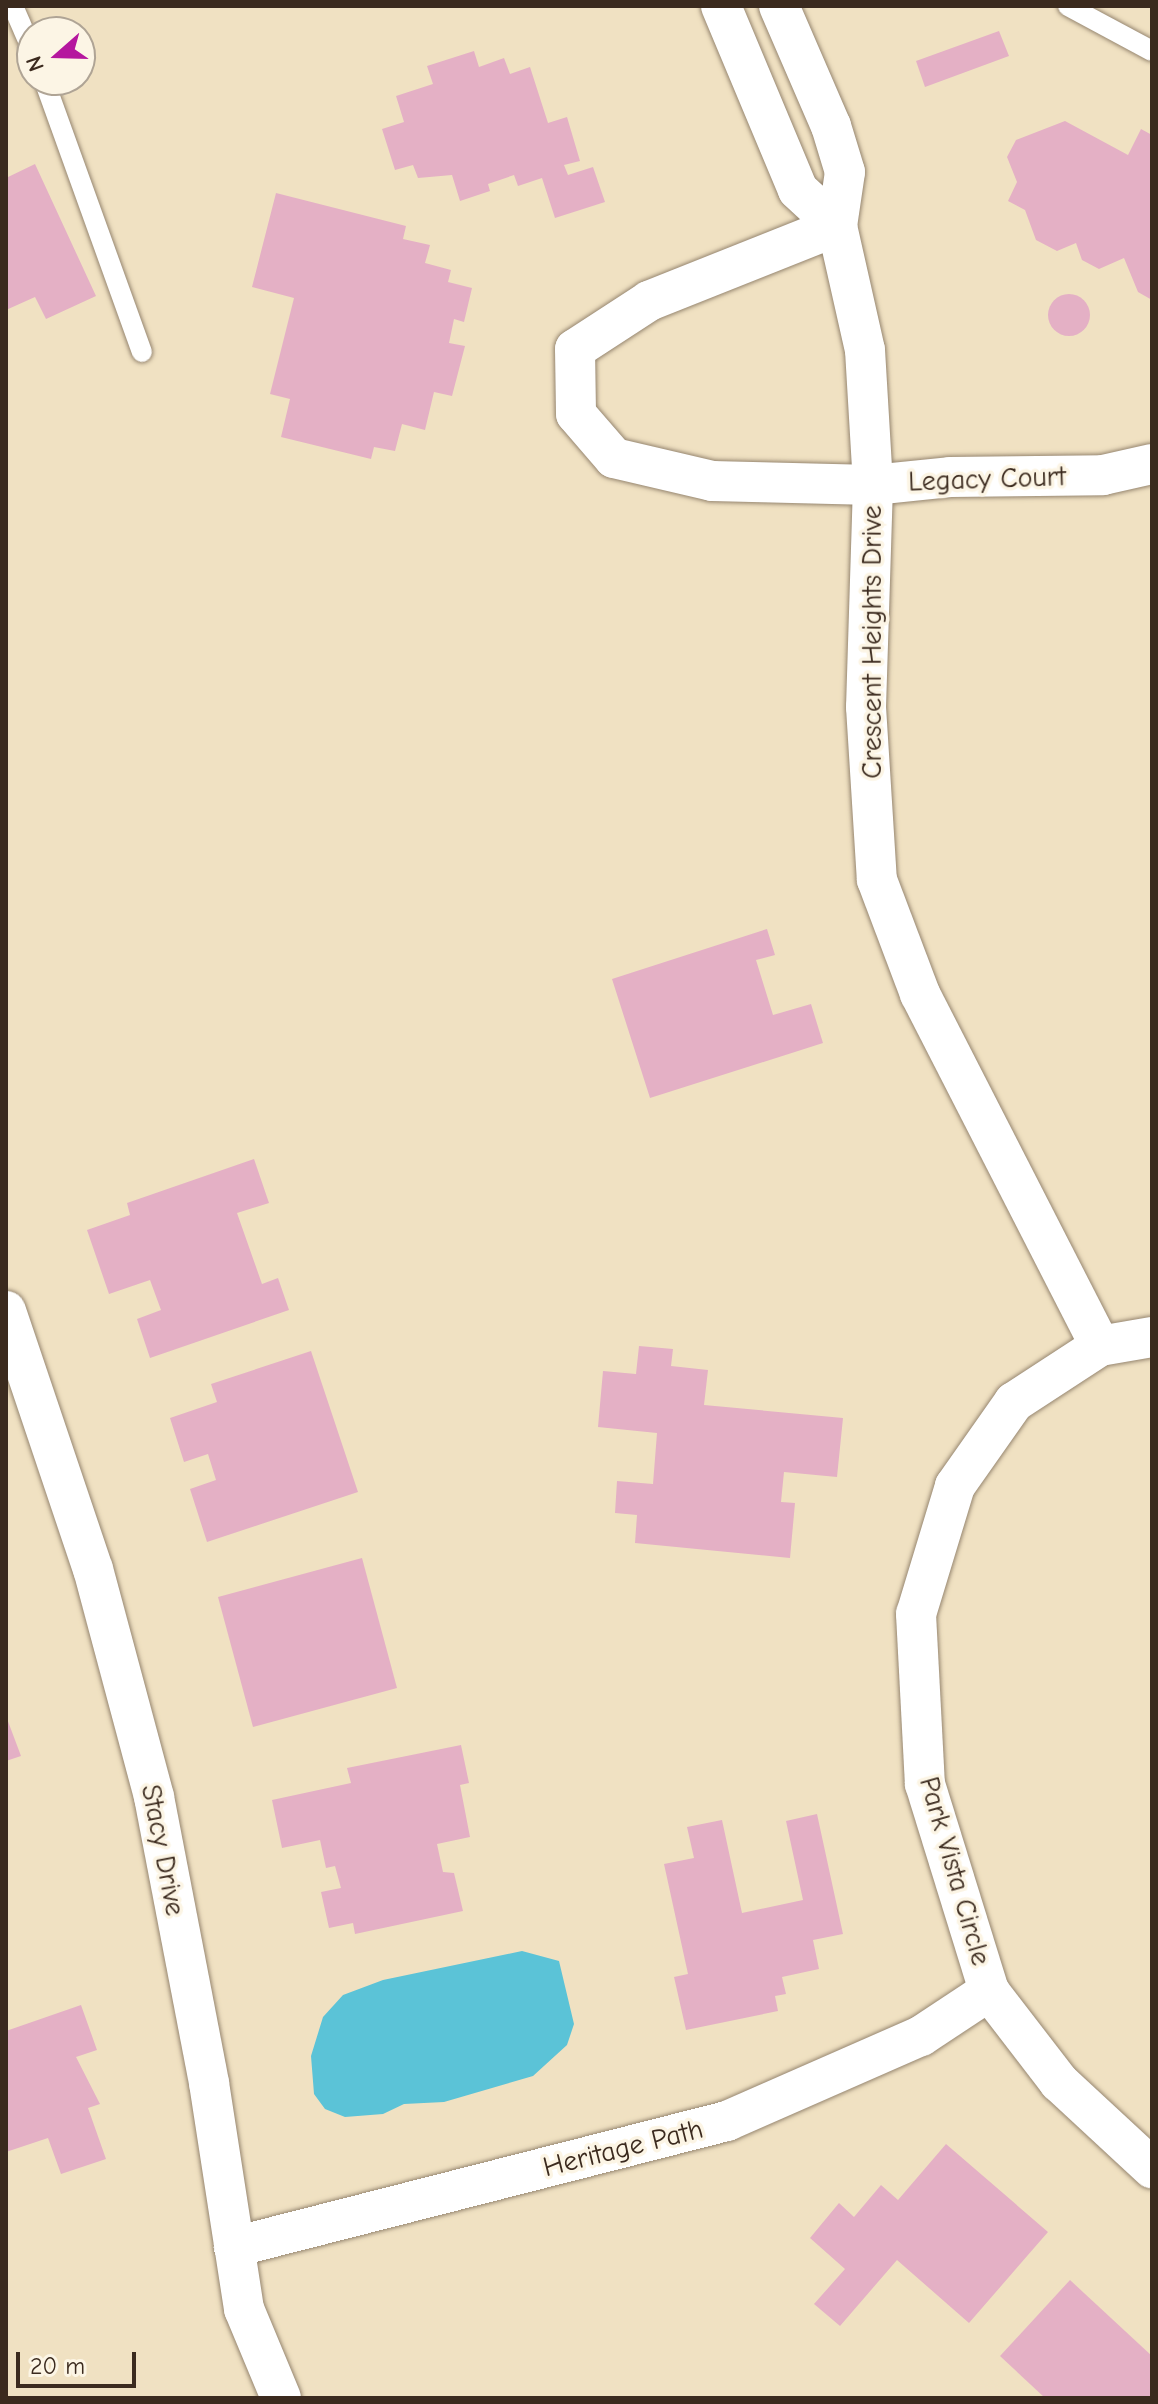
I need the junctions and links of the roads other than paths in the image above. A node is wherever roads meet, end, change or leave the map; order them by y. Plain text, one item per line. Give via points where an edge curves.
1 (721, 6) edge
2 (779, 6) edge
3 (1068, 6) edge
4 (1152, 51) edge
5 (805, 67) junction
6 (755, 90) junction
7 (50, 96) edge
8 (837, 226) junction
9 (142, 352) dead end
10 (1152, 464) edge
11 (873, 485) junction
12 (6, 1311) edge
13 (1152, 1337) edge
14 (1100, 1346) junction
15 (989, 1991) junction
16 (1152, 2168) edge
17 (234, 2247) junction
18 (281, 2398) edge

1 - 6 street
2 - 5 street
3 - 4 lane
5 - 6 street via 807,85 796,98 779,103
5 - 8 street via 845,172
6 - 8 street via 798,190
7 - 9 lane
8 - 11 street, Crescent Heights Drive via 865,350
8 - 11 street, Legacy Court via 649,301 575,349 576,414 614,458 712,481
10 - 11 street, Legacy Court via 1103,475 950,477
11 - 14 street, Crescent Heights Drive via 866,707 877,880 920,994
12 - 17 street, Stacy Drive via 93,1569 154,1797
13 - 14 street, Park Vista Circle
14 - 15 street, Park Vista Circle via 1014,1402 955,1486 916,1614 925,1784
15 - 16 street, Park Vista Circle via 1059,2082
15 - 17 street, Heritage Path via 921,2036 727,2121
17 - 18 street, Stacy Drive via 244,2309

